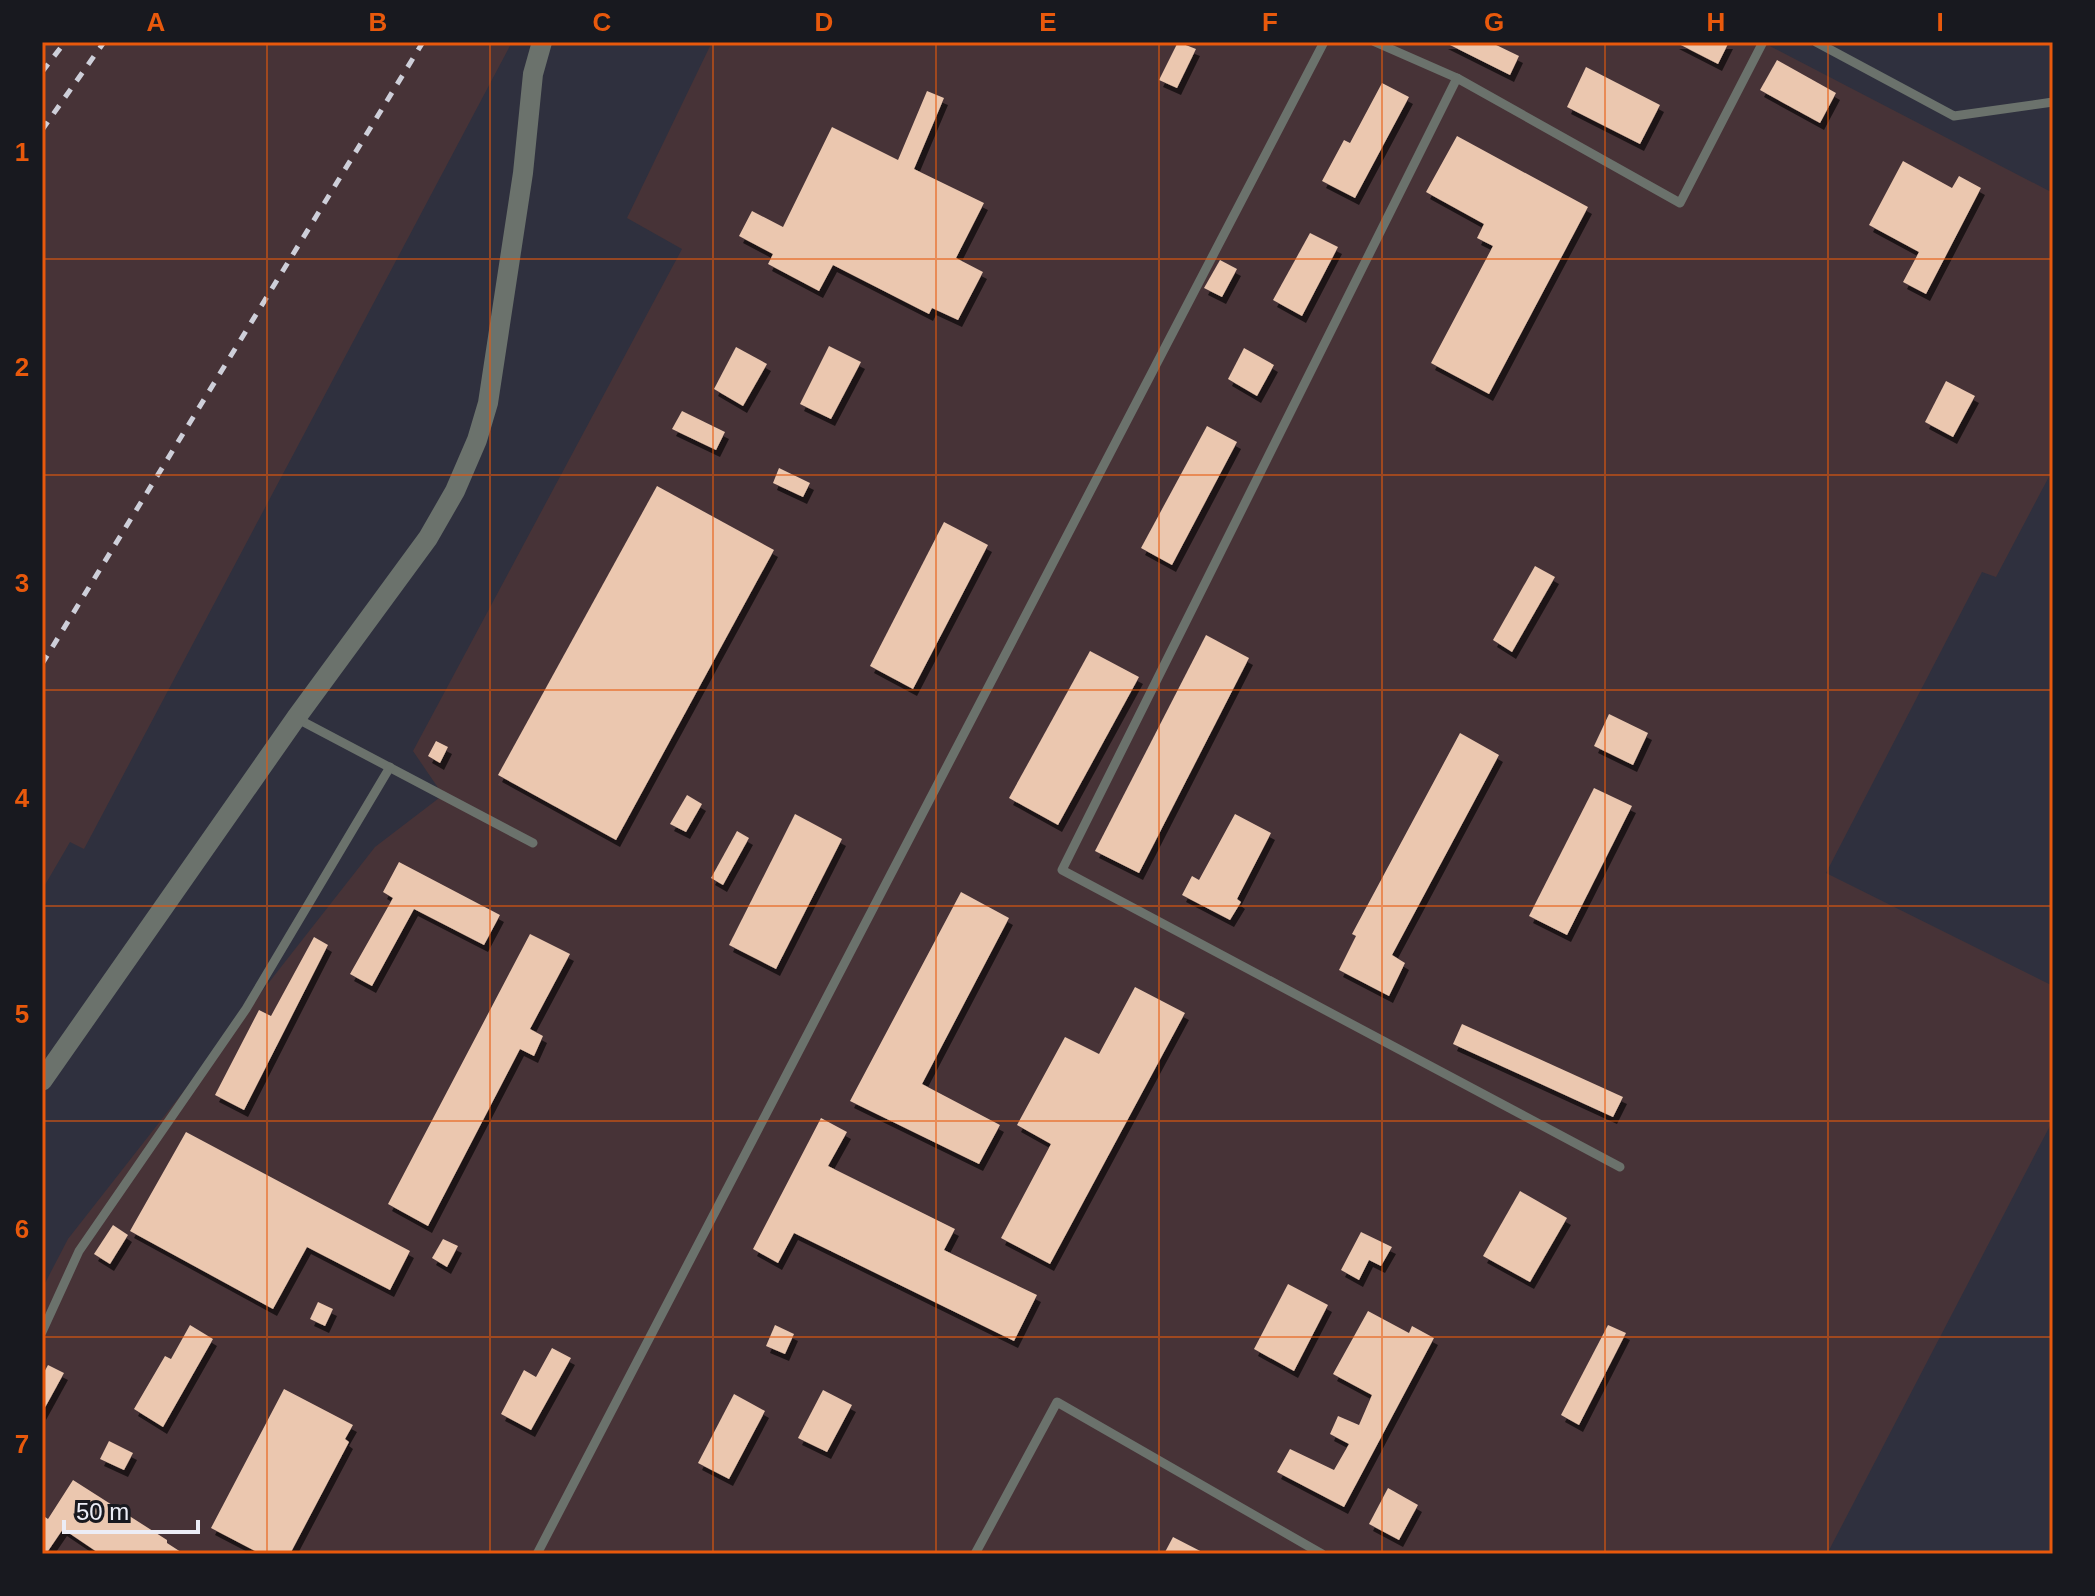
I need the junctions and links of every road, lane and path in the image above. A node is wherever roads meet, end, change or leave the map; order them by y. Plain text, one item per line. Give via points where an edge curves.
1 (542, 42) edge
2 (1324, 42) edge
3 (1375, 42) edge
4 (1763, 42) edge
5 (1816, 42) edge
6 (1835, 46) edge
7 (1457, 78) junction
8 (2053, 102) edge
9 (296, 718) junction
10 (390, 767) junction
11 (533, 843) dead end
12 (42, 1081) edge
13 (1620, 1167) dead end
14 (42, 1332) edge
15 (537, 1554) edge
16 (975, 1554) edge
17 (1322, 1554) edge

1 - 9 street via 533,74 494,368 477,440 428,538
2 - 15 lane
3 - 7 lane
4 - 7 lane via 1680,203
5 - 6 lane
6 - 8 lane via 1954,116
7 - 13 lane via 1062,870
9 - 10 lane
9 - 12 street
10 - 11 lane
10 - 14 lane via 246,1009 79,1251
16 - 17 lane via 1057,1402

